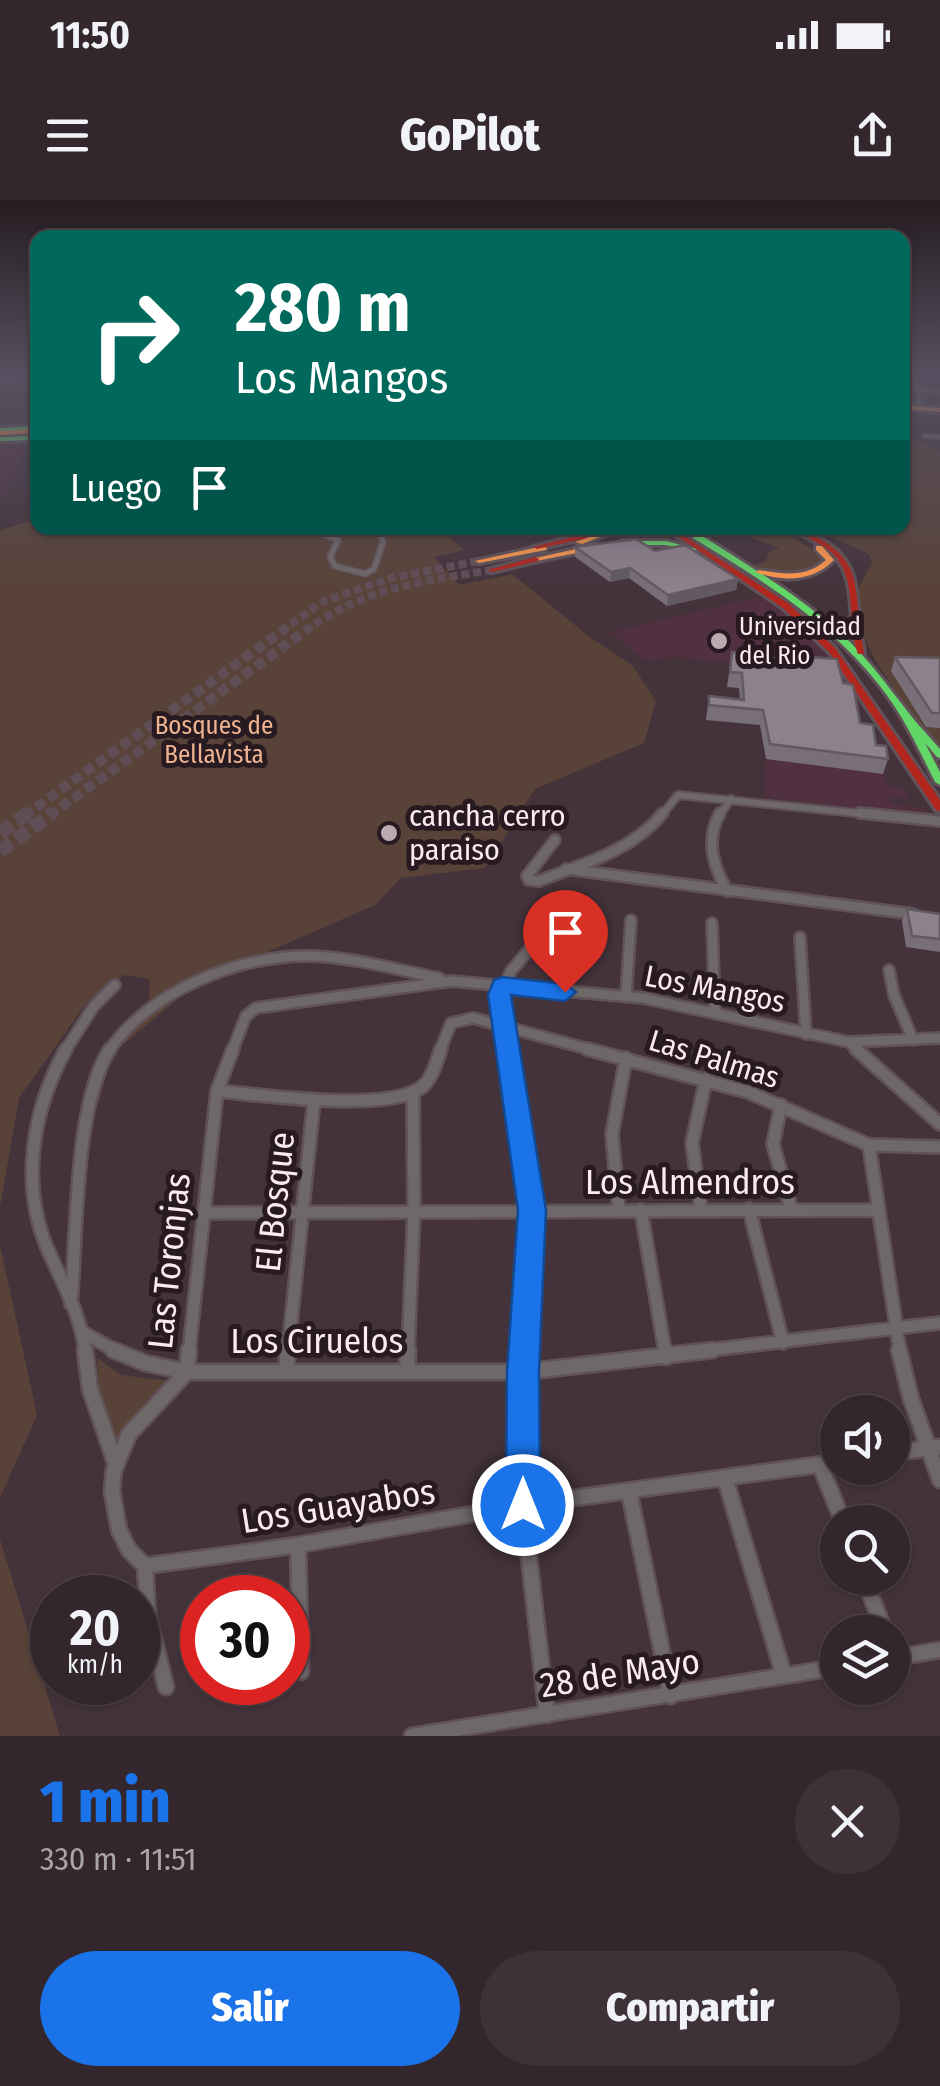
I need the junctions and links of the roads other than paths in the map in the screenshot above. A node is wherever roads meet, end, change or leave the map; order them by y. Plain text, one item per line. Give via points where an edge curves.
1 (325, 535) edge
2 (380, 535) edge
3 (600, 535) edge
4 (679, 535) edge
5 (694, 535) edge
6 (797, 535) edge
7 (805, 535) edge
8 (709, 555) junction
9 (513, 559) junction
10 (479, 561) tunnel mouth
11 (744, 566) junction
12 (492, 570) tunnel mouth
13 (869, 666) junction
14 (933, 756) edge
15 (940, 780) edge
16 (925, 789) junction
17 (730, 799) junction
18 (940, 808) edge
19 (940, 821) edge
20 (555, 840) dead end
21 (564, 869) junction
22 (727, 891) junction
23 (921, 915) edge
24 (555, 918) dead end
25 (631, 920) dead end
26 (712, 923) dead end
27 (800, 937) dead end
28 (889, 970) dead end
29 (452, 981) junction
30 (115, 985) dead end
31 (502, 986) junction
32 (626, 997) junction
33 (271, 1004) joint
34 (715, 1013) junction
35 (503, 1026) junction
36 (806, 1034) junction
37 (940, 1038) edge
38 (913, 1040) junction
39 (849, 1042) junction
40 (626, 1058) junction
41 (706, 1079) junction
42 (216, 1091) junction
43 (413, 1094) junction
44 (314, 1100) junction
45 (781, 1104) junction
46 (940, 1124) edge
47 (869, 1145) junction
48 (940, 1147) edge
49 (791, 1208) junction
50 (700, 1209) junction
51 (414, 1210) junction
52 (532, 1210) junction
53 (619, 1210) junction
54 (641, 1210) junction
55 (749, 1210) junction
56 (876, 1210) junction
57 (300, 1211) junction
58 (203, 1213) junction
59 (71, 1304) junction
60 (940, 1323) edge
61 (894, 1329) junction
62 (82, 1332) junction
63 (783, 1343) junction
64 (666, 1357) junction
65 (286, 1371) junction
66 (407, 1371) junction
67 (187, 1372) junction
68 (523, 1372) junction
69 (933, 1447) edge
70 (114, 1459) junction
71 (820, 1464) edge
72 (725, 1478) junction
73 (940, 1480) edge
74 (630, 1491) junction
75 (523, 1505) junction
76 (298, 1546) junction
77 (146, 1566) junction
78 (298, 1575) edge
79 (940, 1650) edge
80 (910, 1654) edge
81 (820, 1670) edge
82 (784, 1676) junction
83 (166, 1687) dead end
84 (671, 1696) junction
85 (547, 1715) junction
86 (412, 1736) edge

1 - 2 street via 338,542 330,557 335,566 366,574 374,569
3 - 9 main road
4 - 8 main road
5 - 11 main road
6 - 11 main road via 825,553 827,566 796,576
7 - 13 main road via 836,554 851,573 852,633
8 - 9 main road via 638,542
8 - 16 main road via 786,606 832,650
9 - 10 main road
9 - 12 main road
11 - 13 main road via 807,608
13 - 14 main road
14 - 15 main road
16 - 18 main road
16 - 19 main road
17 - 19 street
17 - 21 street via 678,796 624,848
17 - 22 street via 710,837
20 - 21 street via 527,876 534,882
21 - 22 street
22 - 23 street
24 - 31 street
25 - 32 street
26 - 34 street
27 - 36 street
28 - 38 street
29 - 31 street, Los Mangos
29 - 33 street, Los Mangos
29 - 59 street via 288,956 192,986 142,1014 108,1051 101,1070
30 - 59 street via 85,1012 65,1046 41,1107 33,1152 36,1218
31 - 32 street, Los Mangos
31 - 35 street
32 - 34 street, Los Mangos
33 - 42 street, Las Toronjas via 246,1016
34 - 36 street, Los Mangos
35 - 40 street, Las Palmas
35 - 43 street, Las Palmas via 473,1018 451,1023 428,1082
35 - 52 street
36 - 39 street, Los Mangos
37 - 38 street, Los Mangos
38 - 39 street, Los Mangos
39 - 46 street
40 - 41 street, Las Palmas
40 - 53 street via 609,1131
41 - 45 street, Las Palmas
41 - 50 street via 692,1144
42 - 44 street
42 - 58 street, Las Toronjas
43 - 44 street
43 - 51 street
44 - 57 street, El Bosque
45 - 47 street, Las Palmas
45 - 49 street via 773,1144
47 - 48 street, Las Palmas
47 - 56 street
49 - 55 street, Los Almendros
49 - 56 street, Los Almendros
50 - 54 street, Los Almendros
50 - 55 street, Los Almendros
51 - 52 street, Los Almendros
51 - 57 street, Los Almendros
51 - 66 street
52 - 53 street, Los Almendros
52 - 68 street
53 - 54 street, Los Almendros
54 - 64 street
55 - 63 street
56 - 61 street
57 - 58 street, Los Almendros
57 - 65 street, El Bosque
58 - 67 street, Las Toronjas
59 - 62 street
60 - 61 street, Los Ciruelos
61 - 63 street, Los Ciruelos
61 - 69 street
62 - 67 street, Los Ciruelos via 149,1367
62 - 70 street via 91,1391
63 - 64 street, Los Ciruelos
64 - 68 street, Los Ciruelos
65 - 66 street, Los Ciruelos
65 - 67 street, Los Ciruelos
66 - 68 street, Los Ciruelos
67 - 70 street, Las Toronjas via 145,1413
68 - 75 street
69 - 73 street
70 - 77 street via 110,1494 116,1525 132,1557
71 - 72 street, Los Guayabos
72 - 74 street, Los Guayabos
72 - 82 street
74 - 75 street, Los Guayabos
74 - 84 street
75 - 76 street, Los Guayabos
75 - 85 street
76 - 77 street, Los Guayabos
76 - 78 street
77 - 83 street via 148,1615
79 - 80 street
81 - 82 street, 28 de Mayo
82 - 84 street, 28 de Mayo
84 - 85 street, 28 de Mayo
85 - 86 street, 28 de Mayo

